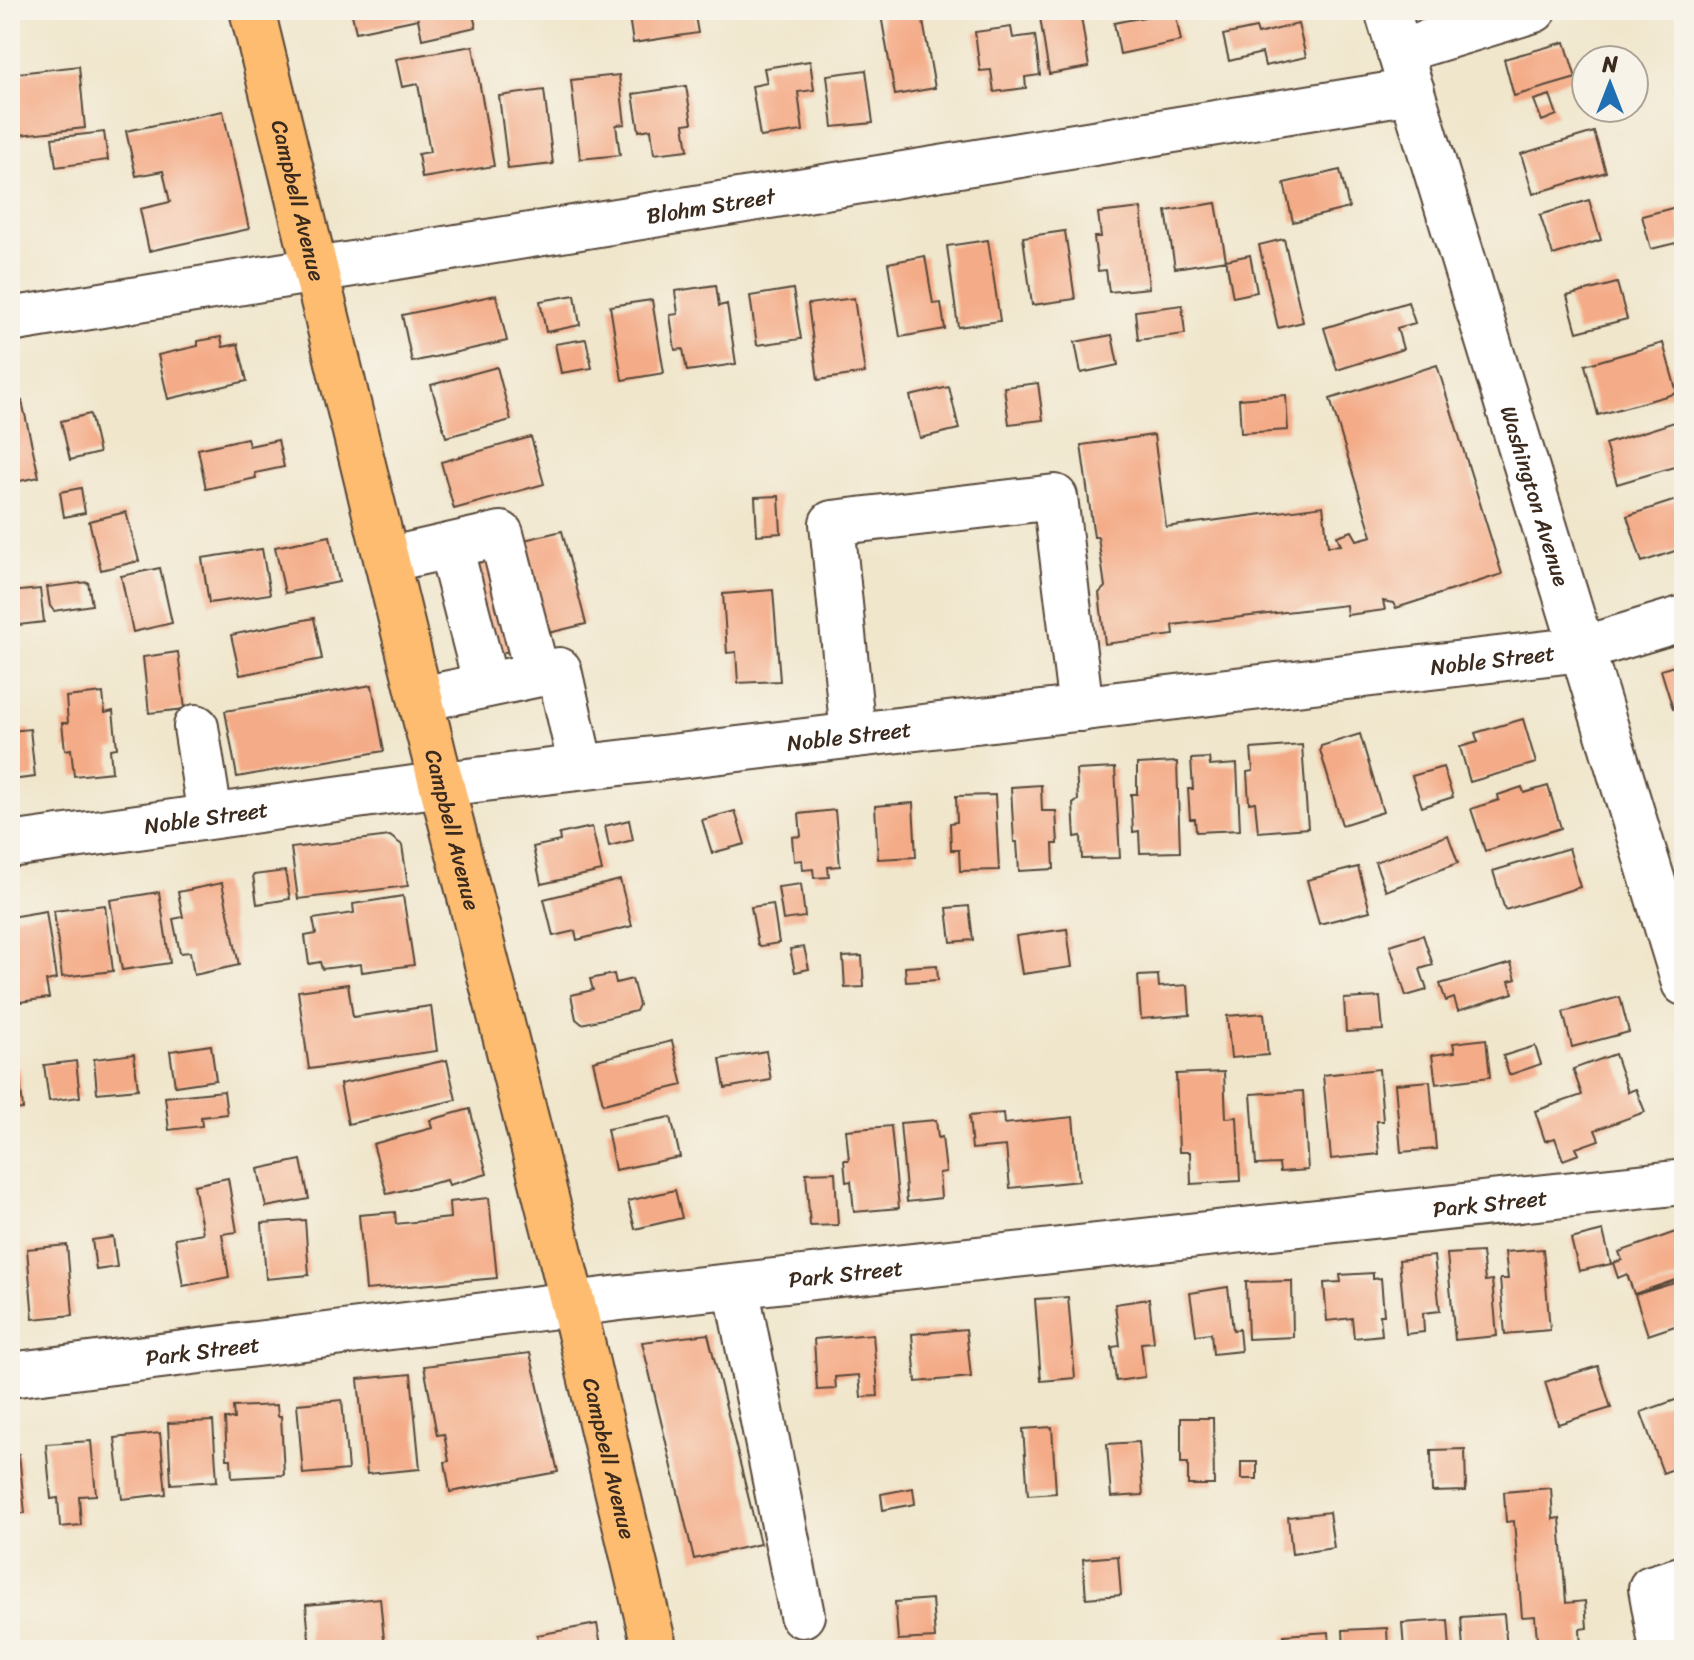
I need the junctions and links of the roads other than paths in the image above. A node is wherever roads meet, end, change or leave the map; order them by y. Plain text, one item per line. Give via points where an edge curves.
1 (252, 10) edge
2 (1387, 10) edge
3 (1534, 10) edge
4 (1406, 71) junction
5 (315, 270) junction
6 (10, 320) edge
7 (450, 546) junction
8 (387, 560) junction
9 (1684, 618) edge
10 (1582, 649) junction
11 (537, 674) junction
12 (486, 685) junction
13 (421, 699) junction
14 (1081, 709) junction
15 (196, 727) dead end
16 (853, 735) junction
17 (581, 767) junction
18 (442, 784) junction
19 (210, 816) junction
20 (10, 845) edge
21 (1684, 983) edge
22 (1684, 1182) edge
23 (736, 1286) junction
24 (573, 1304) junction
25 (10, 1375) edge
26 (1668, 1583) edge
27 (802, 1615) dead end
28 (655, 1650) edge
29 (1662, 1650) edge

1 - 5 main road, Campbell Avenue
2 - 4 street, Washington Avenue
3 - 4 street, Blohm Street
4 - 5 street, Blohm Street
4 - 10 street, Washington Avenue
5 - 6 street, Blohm Street
5 - 8 main road, Campbell Avenue
7 - 8 street
7 - 11 street via 501,534
7 - 12 street
8 - 13 main road, Campbell Avenue
9 - 10 street, Noble Street
10 - 14 street, Noble Street
10 - 21 street, Washington Avenue
11 - 12 street
11 - 17 street via 559,670
12 - 13 street
13 - 18 main road, Campbell Avenue
14 - 16 street, Noble Street
14 - 16 street via 1055,497 862,519 832,523
15 - 19 street
16 - 17 street, Noble Street
17 - 18 street, Noble Street
18 - 19 street, Noble Street
18 - 24 main road, Campbell Avenue
19 - 20 street, Noble Street
22 - 23 street, Park Street
23 - 24 street, Park Street
23 - 27 street
24 - 25 street, Park Street
24 - 28 main road, Campbell Avenue
26 - 29 street

